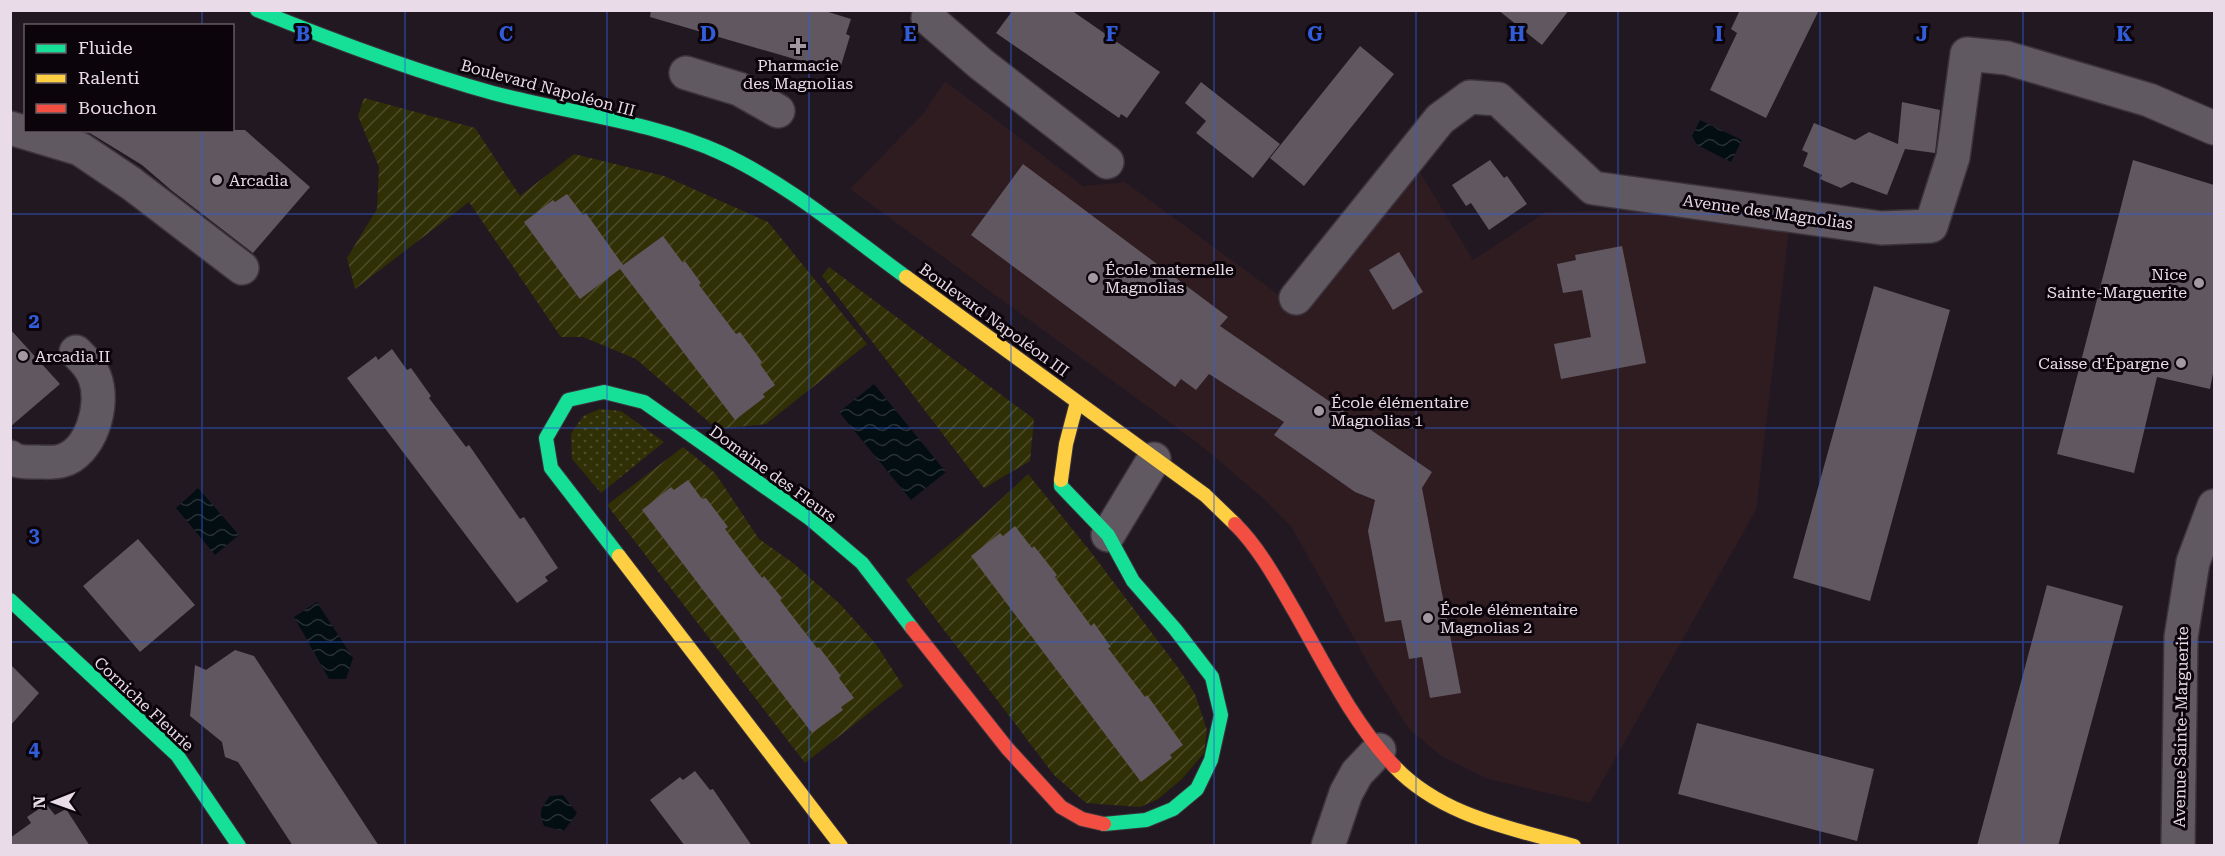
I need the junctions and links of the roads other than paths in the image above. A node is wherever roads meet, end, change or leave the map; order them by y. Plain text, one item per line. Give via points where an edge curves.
1 (257, 10) edge
2 (928, 18) dead end
3 (686, 73) dead end
4 (778, 111) dead end
5 (2214, 128) edge
6 (10, 129) edge
7 (1107, 162) dead end
8 (242, 268) dead end
9 (1296, 298) dead end
10 (76, 352) dead end
11 (1077, 402) junction
12 (10, 458) edge
13 (1154, 459) junction
14 (2214, 506) edge
15 (1108, 535) junction
16 (10, 600) edge
17 (1379, 750) junction
18 (239, 846) edge
19 (841, 846) edge
20 (1328, 846) edge
21 (1574, 846) edge
22 (2178, 846) edge

1 - 11 main road, Boulevard Napoléon III via 464,84 712,150 806,204
2 - 7 street
3 - 4 street via 739,89
5 - 9 street, Avenue des Magnolias via 2149,100 2007,58 1967,54 1953,157 1931,226 1881,228 1593,188 1498,99 1470,97 1440,119
6 - 8 street via 80,149
10 - 12 street via 87,362 98,398 89,436 75,454 60,461
11 - 13 main road, Boulevard Napoléon III
11 - 15 main road, Domaine des Fleurs via 1061,486
13 - 15 street
13 - 17 main road, Boulevard Napoléon III via 1204,495 1247,536 1274,575 1352,714
14 - 22 street, Avenue Sainte-Marguerite via 2193,562 2181,638
15 - 19 main road, Domaine des Fleurs via 1133,580 1212,677 1221,715 1211,760 1197,789 1173,809 1146,820 1107,825 1082,819 1061,807 1007,748 862,563 809,518 644,402 604,392 568,400 546,438 551,468
16 - 18 main road, Corniche Fleurie via 177,754
17 - 20 street via 1356,773
17 - 21 main road, Boulevard Napoléon III via 1408,782 1443,803 1474,817

